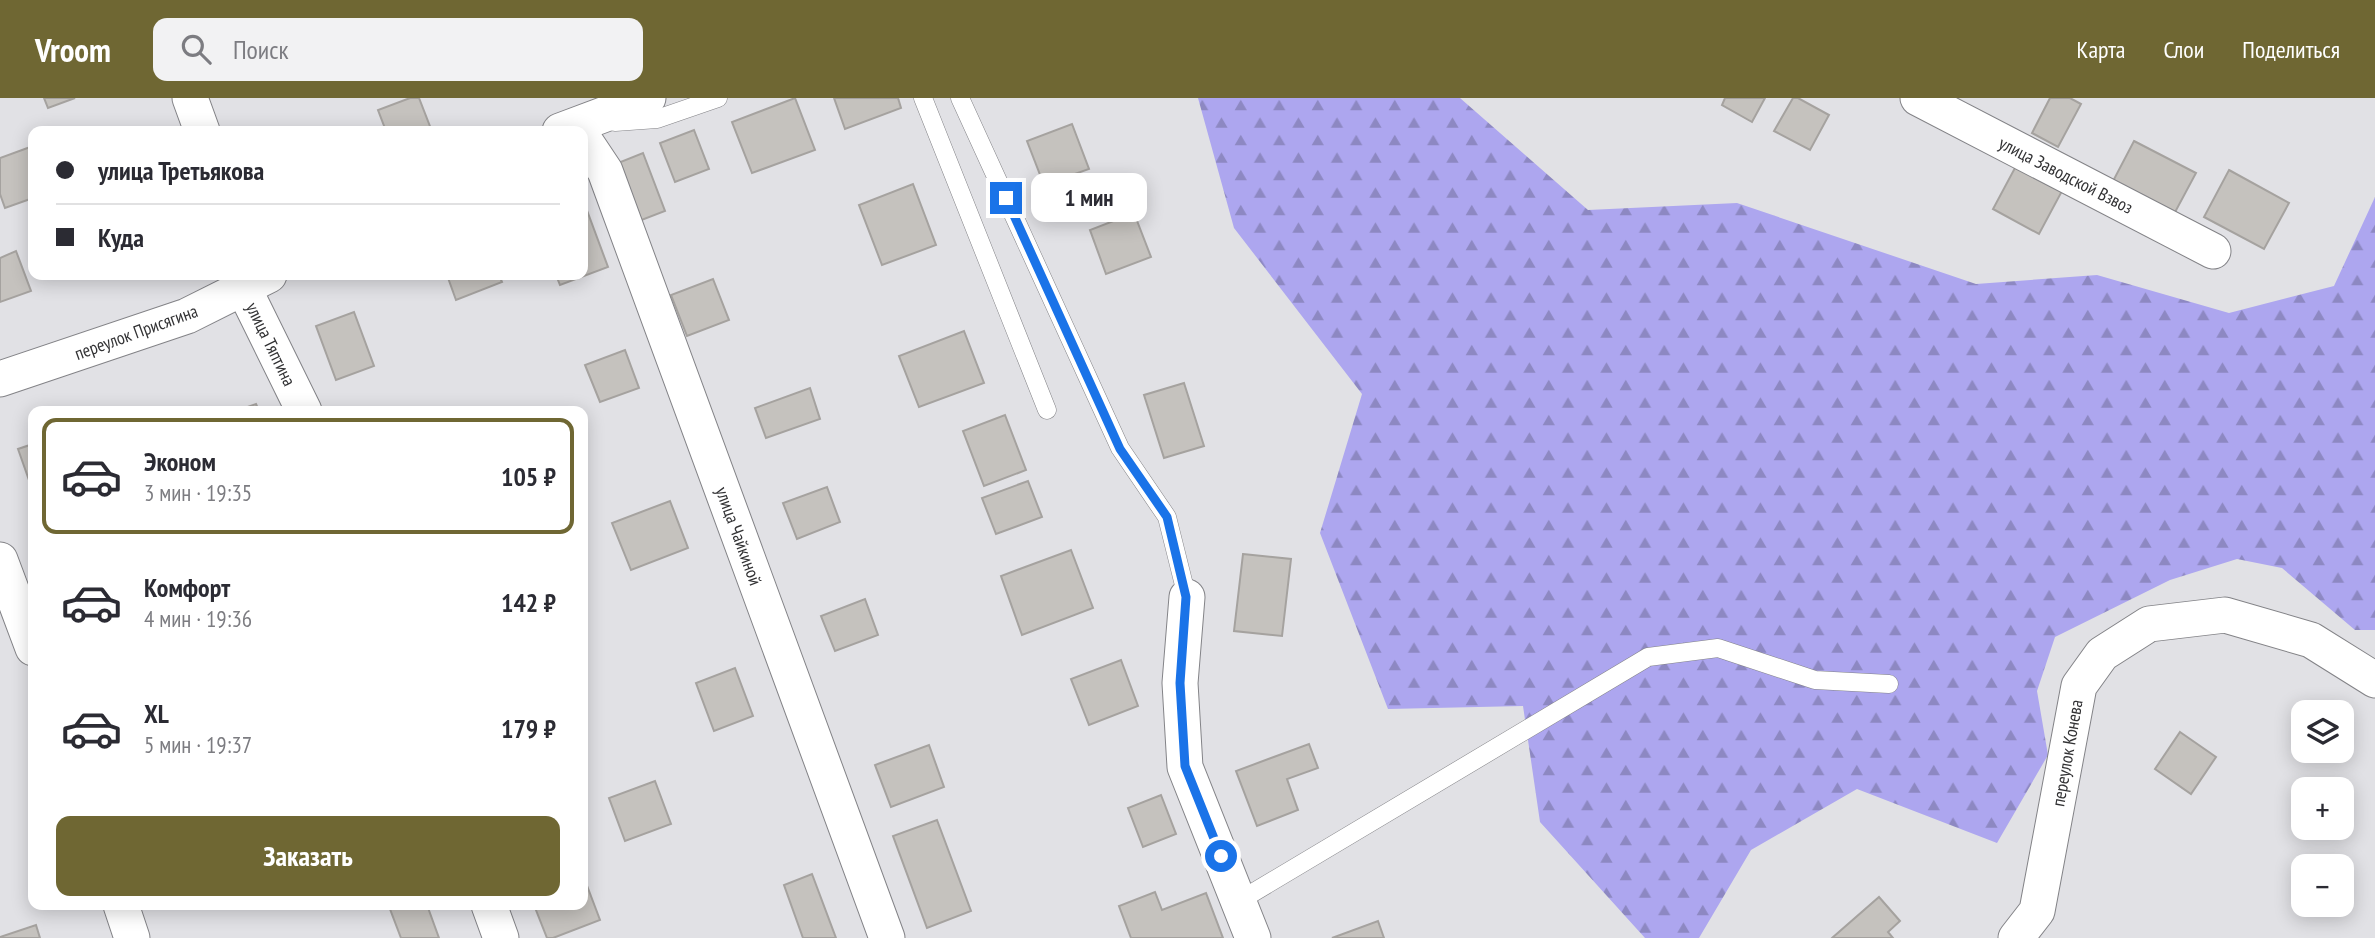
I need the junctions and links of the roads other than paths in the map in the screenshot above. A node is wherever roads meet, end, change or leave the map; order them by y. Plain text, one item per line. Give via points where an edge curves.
1 (190, 98) edge
2 (648, 98) edge
3 (718, 98) edge
4 (923, 98) edge
5 (960, 98) edge
6 (1918, 98) edge
7 (572, 125) edge
8 (200, 126) edge
9 (588, 147) edge
10 (2213, 251) dead end
11 (249, 280) edge
12 (251, 280) edge
13 (0, 379) edge
14 (302, 406) edge
15 (1047, 410) dead end
16 (0, 559) edge
17 (1186, 597) joint
18 (28, 635) edge
19 (2375, 680) edge
20 (1889, 684) dead end
21 (1238, 901) junction
22 (123, 910) edge
23 (491, 910) edge
24 (132, 938) edge
25 (501, 938) edge
26 (887, 938) edge
27 (1253, 938) edge
28 (2016, 938) edge

1 - 8 street
2 - 7 street
3 - 7 lane via 657,119
4 - 15 lane
5 - 17 lane via 1120,449 1167,517
6 - 10 street, улица Заводской Взвоз
9 - 26 street, улица Чайкиной via 605,171
11 - 13 street, переулок Присягина via 187,316
12 - 14 street, улица Тяптина
16 - 18 street
17 - 21 street via 1180,683 1185,766
19 - 28 street, переулок Конева via 2311,640 2225,615 2149,624 2102,654 2079,686 2036,911
20 - 21 lane via 1815,680 1718,648 1648,657
21 - 27 street
22 - 24 street
23 - 25 street

